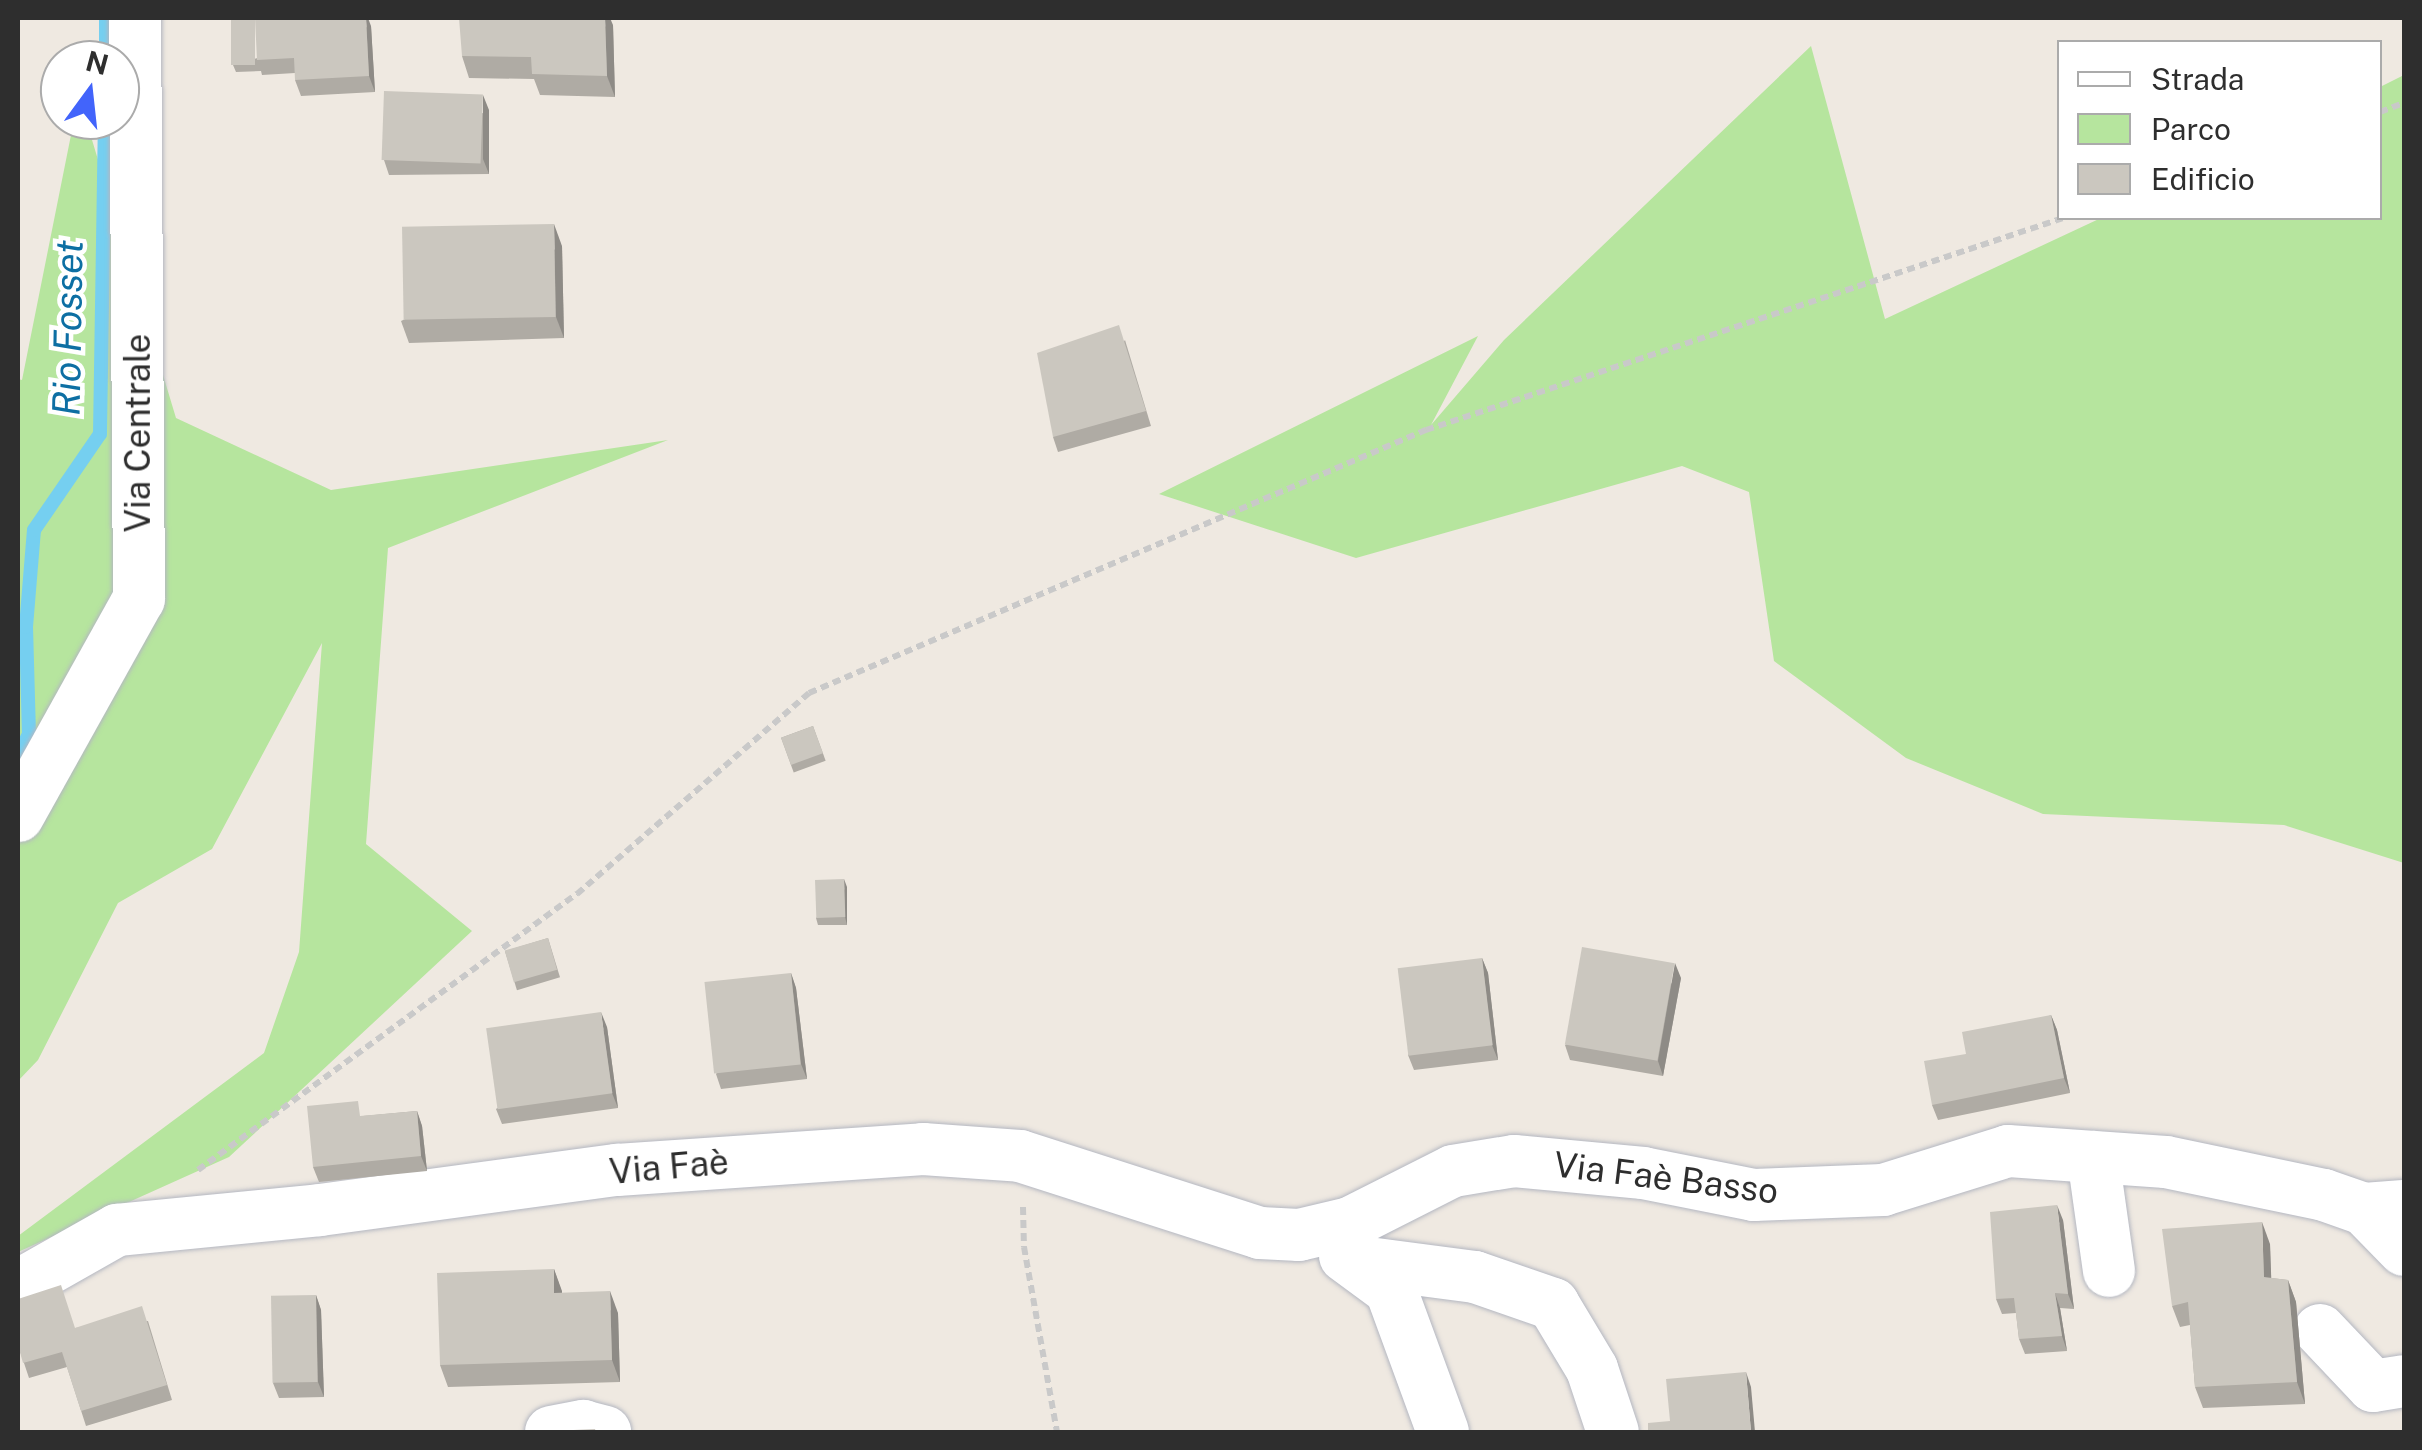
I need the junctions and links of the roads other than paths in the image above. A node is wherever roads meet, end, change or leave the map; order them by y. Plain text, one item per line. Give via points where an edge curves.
1 (136, 18) edge
2 (18, 816) edge
3 (2092, 1157) junction
4 (2384, 1207) edge
5 (1343, 1238) junction
6 (2404, 1250) edge
7 (2108, 1271) dead end
8 (18, 1286) edge
9 (2320, 1330) dead end
10 (2404, 1380) edge
11 (551, 1432) edge
12 (606, 1432) edge
13 (1443, 1432) edge
14 (1612, 1432) edge

1 - 2 street, Via Centrale via 139,599
3 - 4 street, Via Faè Basso via 2166,1162
3 - 5 street, Via Faè Basso via 2008,1151 1883,1190 1754,1195 1643,1172 1514,1161 1453,1171
3 - 7 street
4 - 6 street
5 - 8 street, Via Faè via 1260,1233 1020,1156 923,1149 654,1168 117,1230
5 - 13 street via 1391,1290
5 - 14 street via 1554,1304 1592,1369
9 - 10 street via 2373,1386
11 - 12 street via 583,1426

